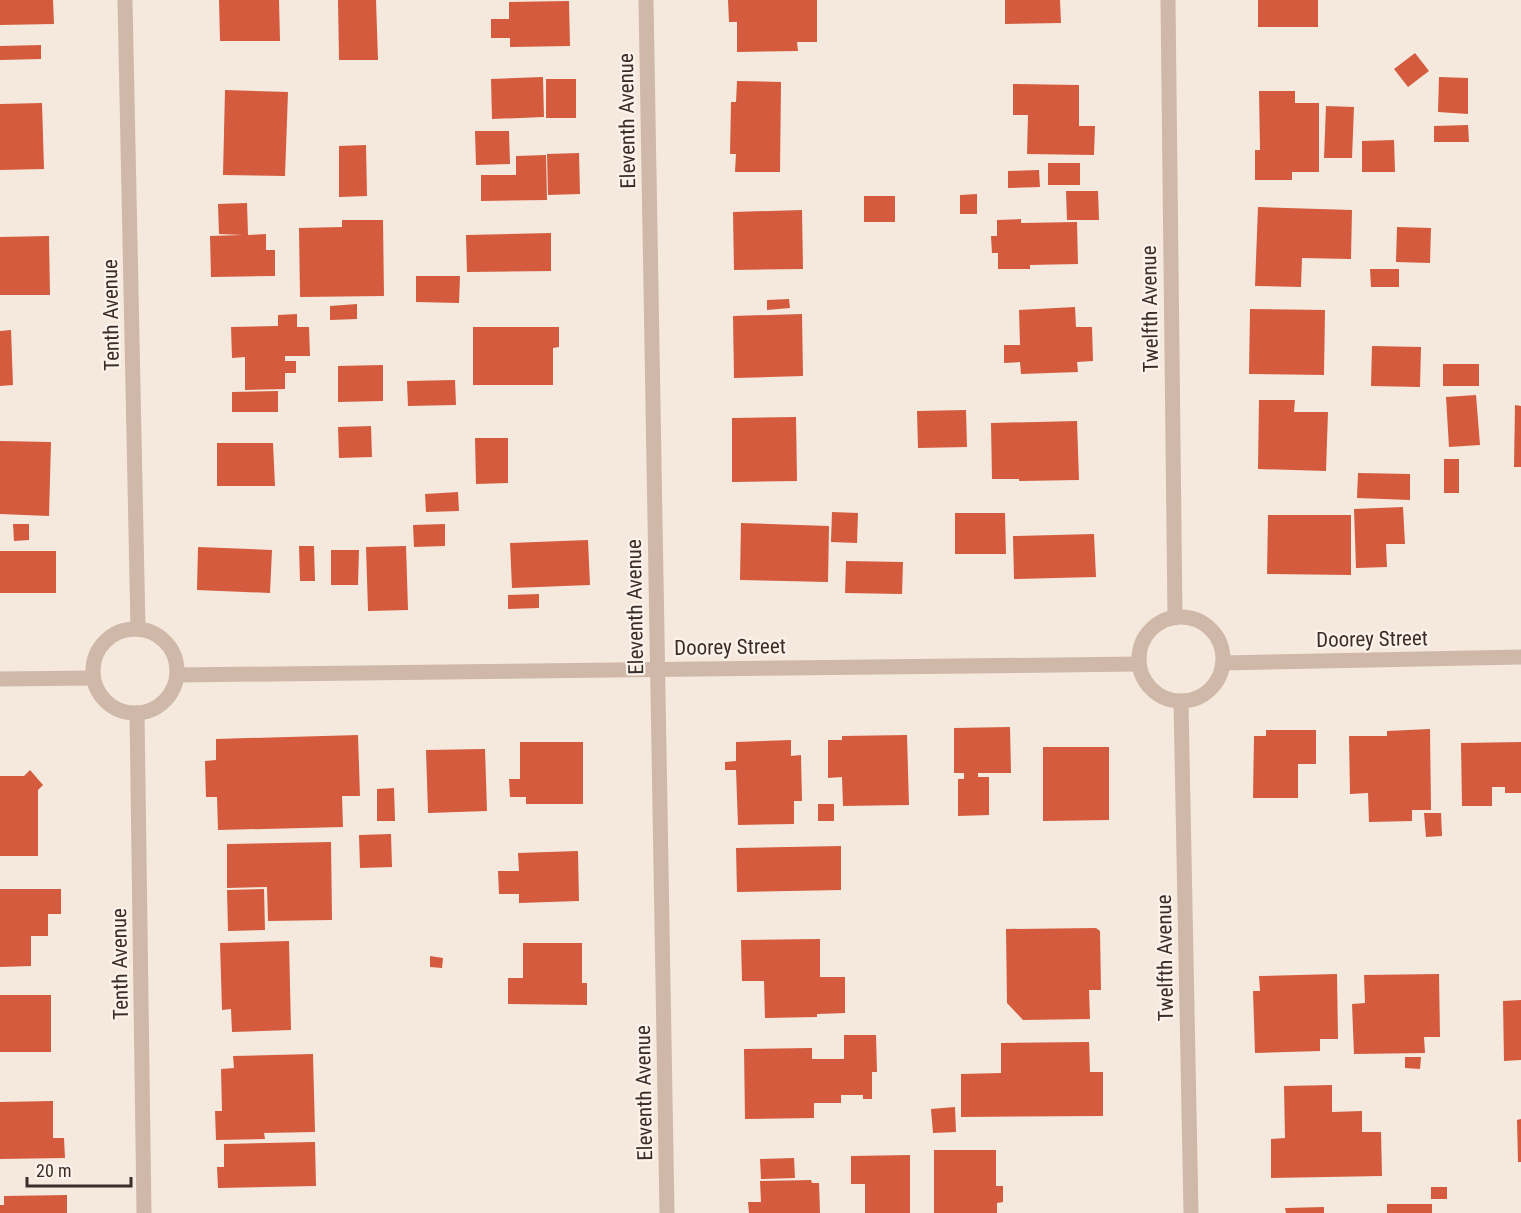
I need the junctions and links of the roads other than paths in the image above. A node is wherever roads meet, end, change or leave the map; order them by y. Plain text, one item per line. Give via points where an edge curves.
1 (125, 0) edge
2 (646, 0) edge
3 (1168, 0) edge
4 (1175, 617) junction
5 (138, 629) junction
6 (1521, 657) edge
7 (1223, 663) junction
8 (1138, 664) junction
9 (657, 669) junction
10 (178, 675) junction
11 (93, 678) junction
12 (0, 679) edge
13 (1181, 702) junction
14 (137, 713) junction
15 (144, 1213) edge
16 (667, 1213) edge
17 (1191, 1213) edge

1 - 5 street, Tenth Avenue
2 - 9 street, Eleventh Avenue
3 - 4 street, Twelfth Avenue
4 - 7 street via 1200,621 1210,629 1223,651
4 - 8 street via 1151,628 1139,651
5 - 10 street via 163,639 172,649
5 - 11 street via 125,630 104,643 93,665
6 - 7 street, Doorey Street
7 - 13 street via 1214,686 1194,700
8 - 9 street, Doorey Street
8 - 13 street via 1148,687 1163,698
9 - 10 street, Doorey Street
9 - 16 street, Eleventh Avenue
10 - 14 street via 169,698 149,711
11 - 12 street
11 - 14 street via 97,690 113,708
13 - 17 street, Twelfth Avenue
14 - 15 street, Tenth Avenue

